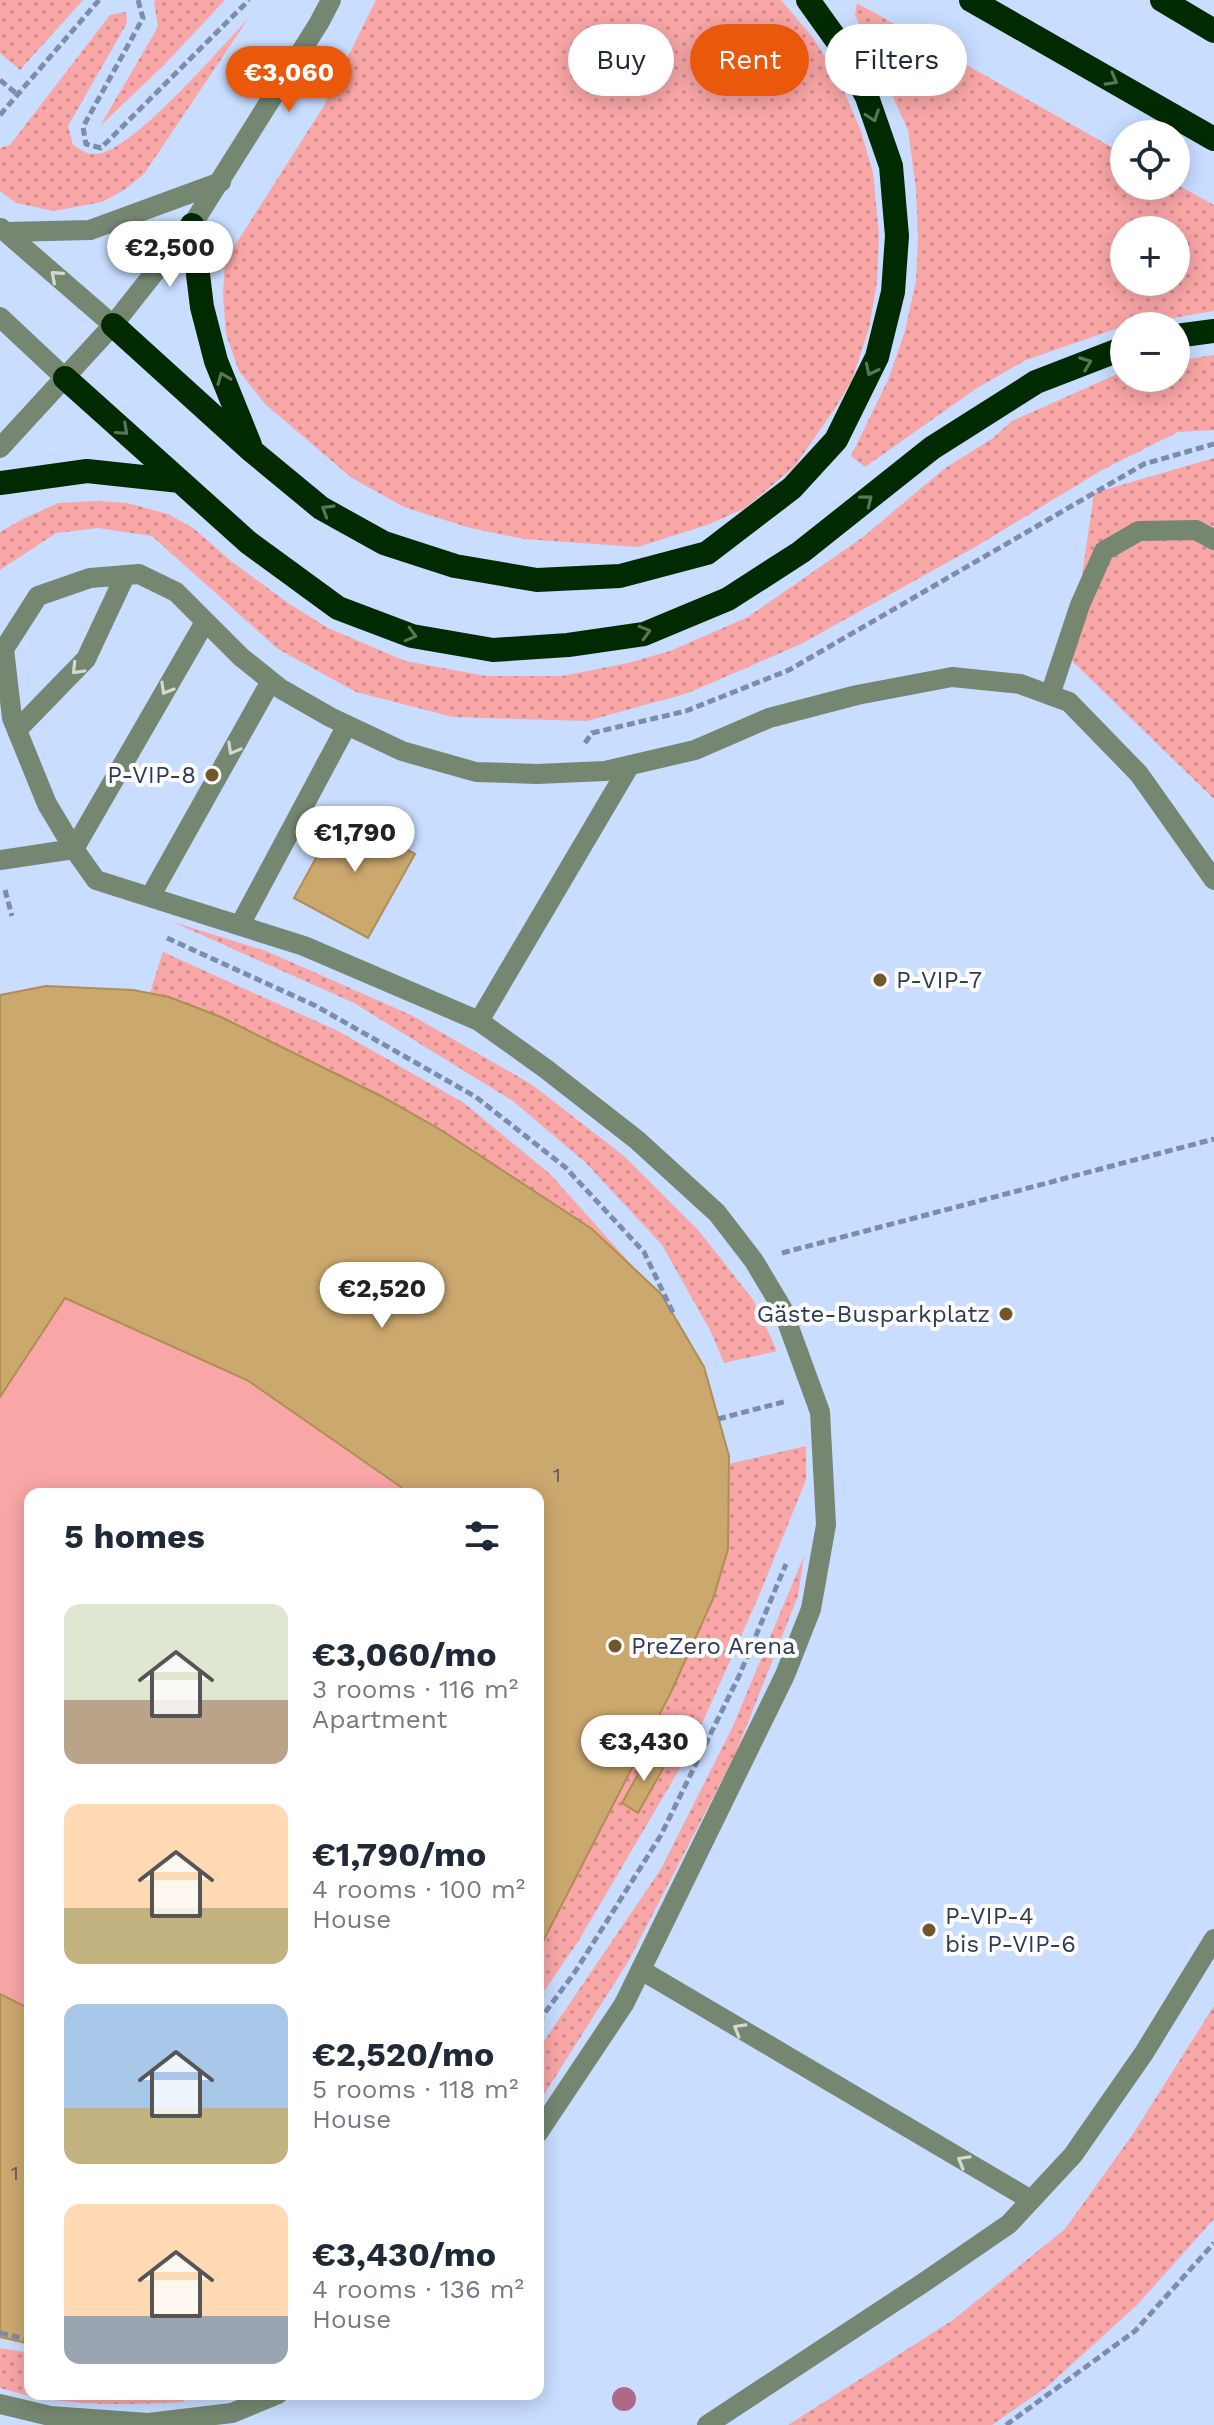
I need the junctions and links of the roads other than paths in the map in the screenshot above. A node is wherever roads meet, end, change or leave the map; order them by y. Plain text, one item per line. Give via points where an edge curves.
1 (331, 0) edge
2 (808, 0) edge
3 (971, 0) edge
4 (1162, 0) edge
5 (1214, 31) edge
6 (1214, 139) edge
7 (221, 182) junction
8 (192, 225) junction
9 (3, 230) edge
10 (0, 317) edge
11 (113, 325) junction
12 (1214, 331) edge
13 (1190, 334) edge
14 (1110, 353) edge
15 (65, 378) junction
16 (0, 448) edge
17 (252, 451) junction
18 (180, 481) junction
19 (0, 483) edge
20 (1214, 540) edge
21 (125, 576) junction
22 (205, 622) junction
23 (271, 681) junction
24 (1050, 695) junction
25 (347, 725) junction
26 (17, 730) junction
27 (630, 765) junction
28 (74, 849) junction
29 (0, 860) edge
30 (1214, 880) edge
31 (150, 897) junction
32 (240, 925) junction
33 (479, 1021) junction
34 (1214, 1939) edge
35 (641, 1970) junction
36 (544, 2124) edge
37 (1031, 2200) junction
38 (263, 2400) edge
39 (0, 2404) edge
40 (224, 2420) edge
41 (707, 2425) edge

1 - 7 street
2 -> 17 highway via 867,97 891,166 897,236 893,292 877,357 836,440 792,488 707,553 620,576 537,580 455,566 384,543 321,508
3 -> 6 highway
4 - 5 highway
7 - 8 street
7 - 9 street via 90,230
8 - 11 street
17 -> 8 highway via 216,361 202,307
11 -> 9 street
10 - 15 street
11 - 15 street
11 - 17 highway
12 - 13 highway
18 -> 14 highway via 249,543 338,608 412,636 493,650 568,645 644,634 728,599 801,552 932,448 1036,382
15 - 16 street
15 -> 18 highway
18 - 19 highway via 87,471
20 - 24 street via 1196,530 1139,531 1104,551
21 - 22 street via 139,574 176,592
21 -> 26 street via 86,659
21 - 26 street via 90,578 38,596 4,649
22 - 23 street
22 -> 28 street
23 - 25 street
23 -> 31 street
24 - 27 street via 1020,684 952,677 769,718 695,750
24 - 30 street via 1069,702 1139,774
25 - 27 street via 402,751 476,772 565,773
25 - 32 street
26 - 28 street via 47,804
27 - 33 street
28 - 29 street
28 - 31 street via 96,880
31 - 32 street
32 - 33 street via 304,946
33 - 35 street via 637,1140 717,1213 782,1308 820,1412 826,1525 811,1609 785,1675
34 - 37 street via 1080,2145
35 - 36 street
37 -> 35 street
37 - 41 street via 1009,2224
38 - 40 street
39 - 40 street via 50,2416 148,2423

